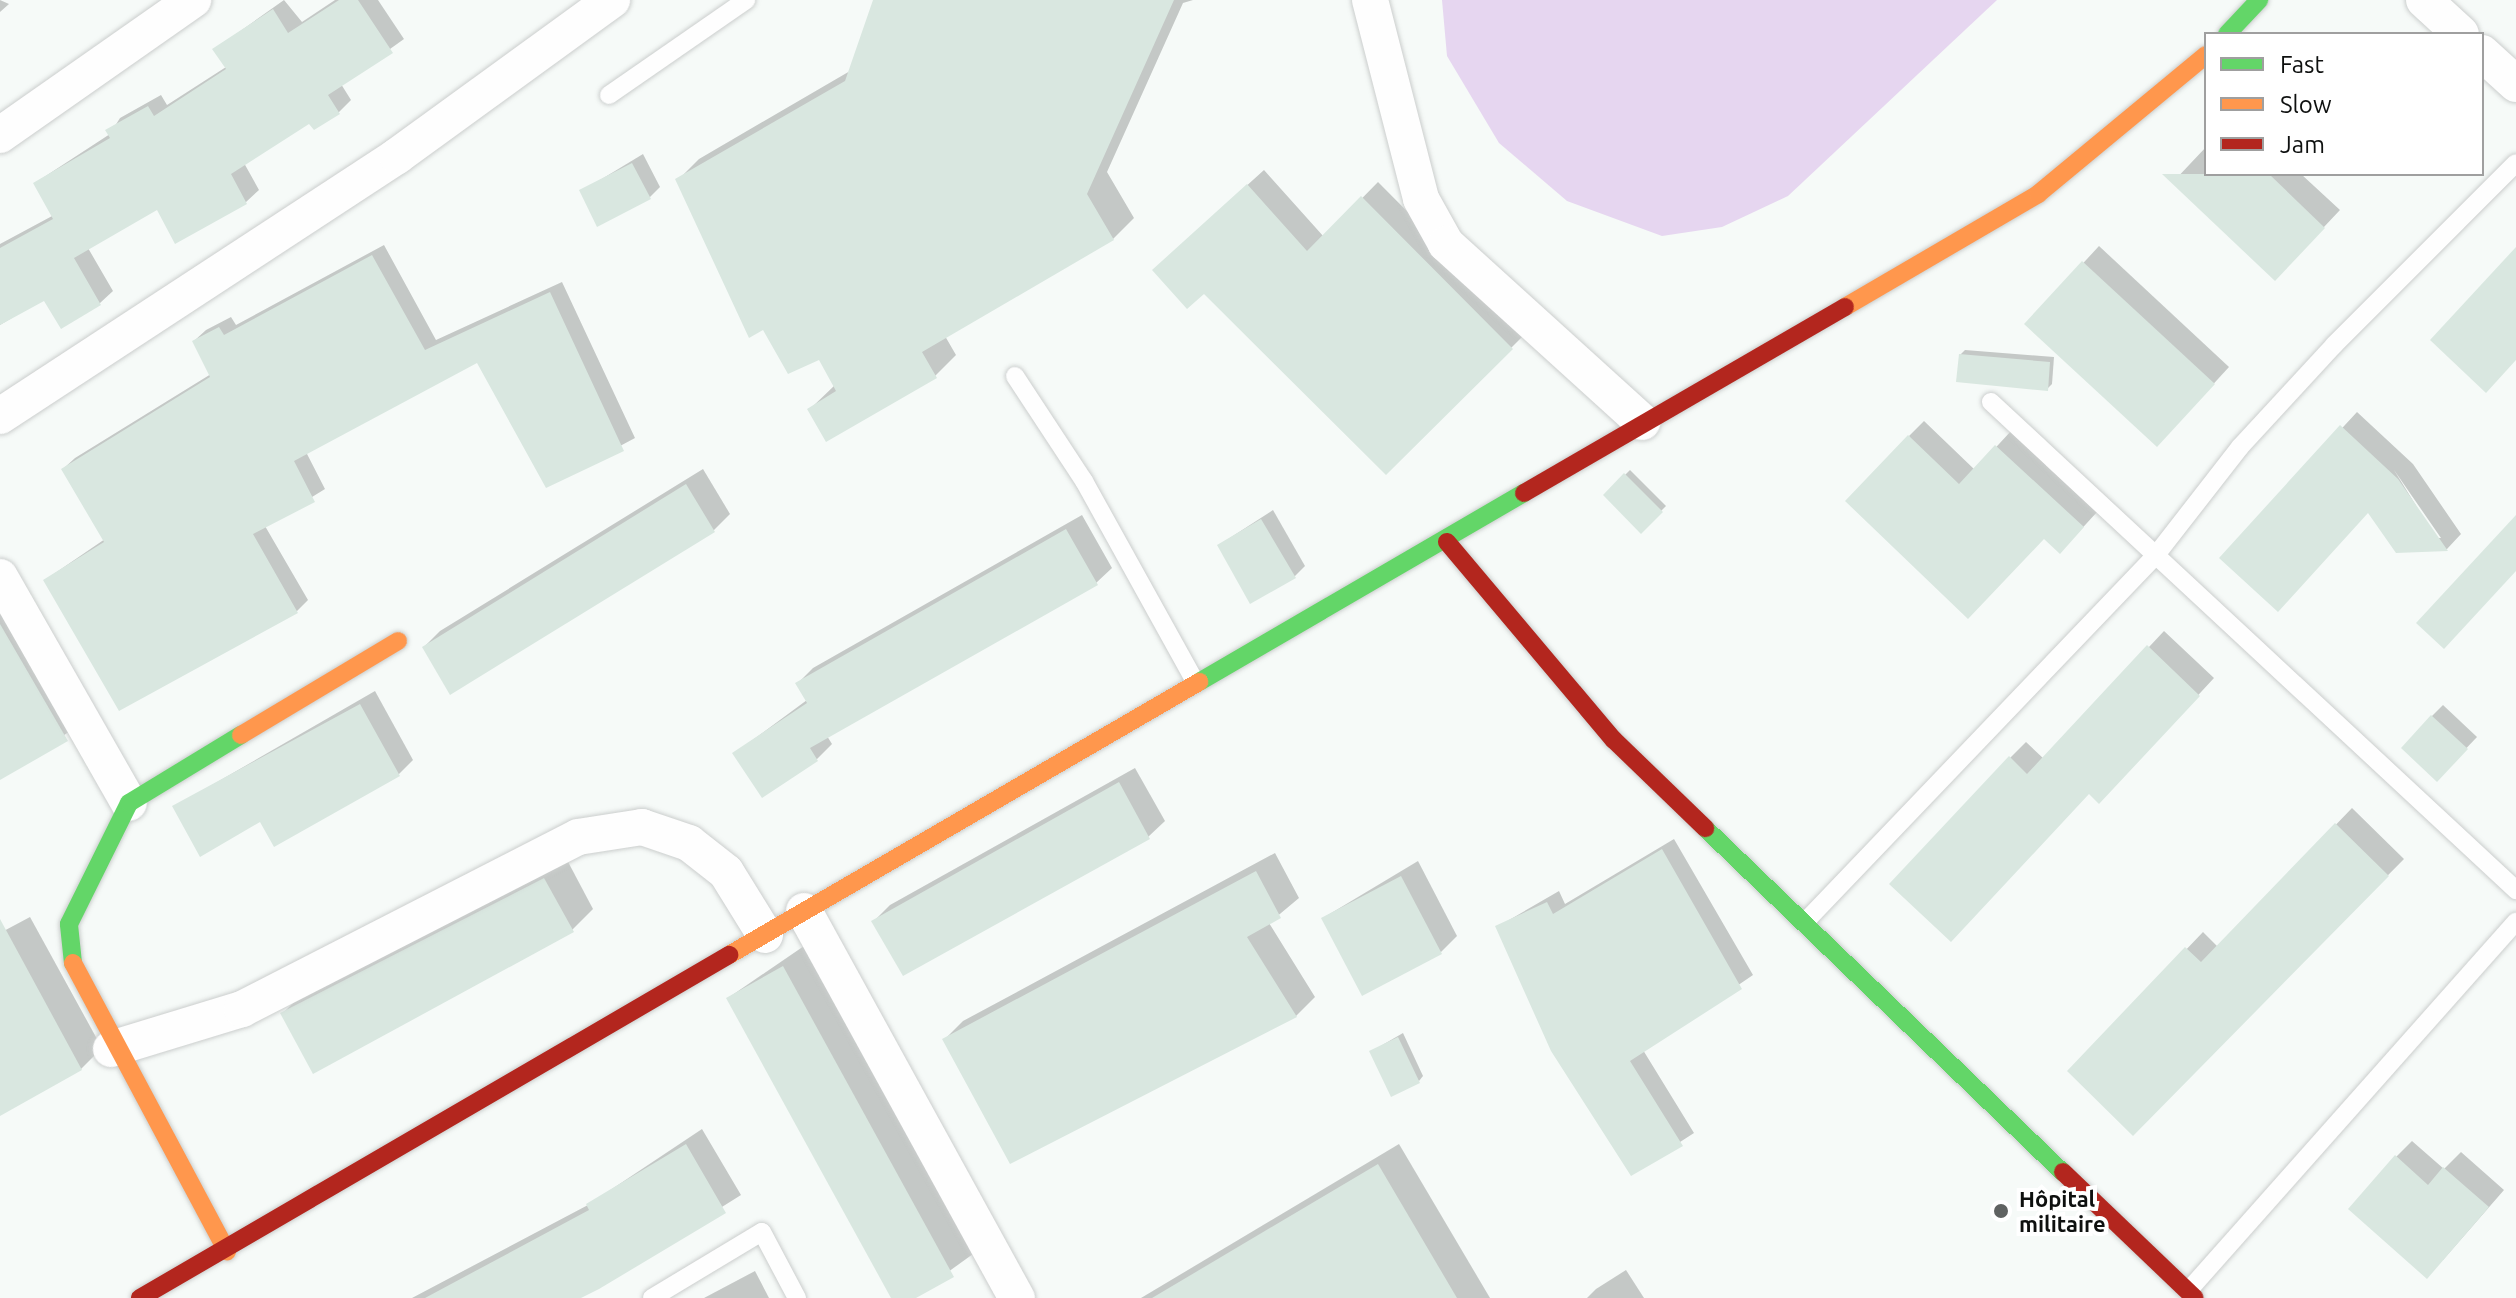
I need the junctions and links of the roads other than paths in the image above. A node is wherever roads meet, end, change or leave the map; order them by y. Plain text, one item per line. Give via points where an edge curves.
1 (193, 0) edge
2 (612, 0) edge
3 (746, 0) edge
4 (1370, 0) edge
5 (2259, 0) edge
6 (2424, 0) edge
7 (2229, 32) edge
8 (2459, 32) edge
9 (2484, 55) edge
10 (2204, 57) edge
11 (2516, 84) edge
12 (609, 95) dead end
13 (0, 135) edge
14 (2516, 163) edge
15 (1015, 376) dead end
16 (1991, 402) dead end
17 (0, 416) edge
18 (1642, 422) junction
19 (1447, 542) junction
20 (2156, 555) junction
21 (0, 577) edge
22 (398, 641) dead end
23 (1196, 683) junction
24 (129, 803) junction
25 (2516, 890) edge
26 (804, 911) junction
27 (2516, 921) edge
28 (1804, 923) junction
29 (765, 935) junction
30 (111, 1049) junction
31 (227, 1251) junction
32 (2192, 1294) edge
33 (140, 1298) edge
34 (652, 1298) edge
35 (797, 1298) edge
36 (1017, 1298) edge

1 - 13 street
2 - 17 street via 397,156
3 - 12 lane
4 - 18 street via 1421,199 1446,244
5 - 7 street
6 - 8 street
9 - 11 street
10 - 18 street via 2038,194
14 - 20 lane via 2250,436
15 - 23 lane via 1116,535
16 - 20 lane
18 - 19 street
19 - 23 street
19 - 28 street via 1614,740
20 - 25 lane
20 - 28 lane
21 - 24 street
22 - 24 street
23 - 26 street
24 - 30 street via 69,924 74,977
26 - 29 street
26 - 36 street
27 - 32 lane
28 - 32 street
29 - 30 street via 726,872 689,843 642,827 578,837 242,1009
29 - 31 street
30 - 31 street
31 - 33 street
34 - 35 lane via 762,1232

